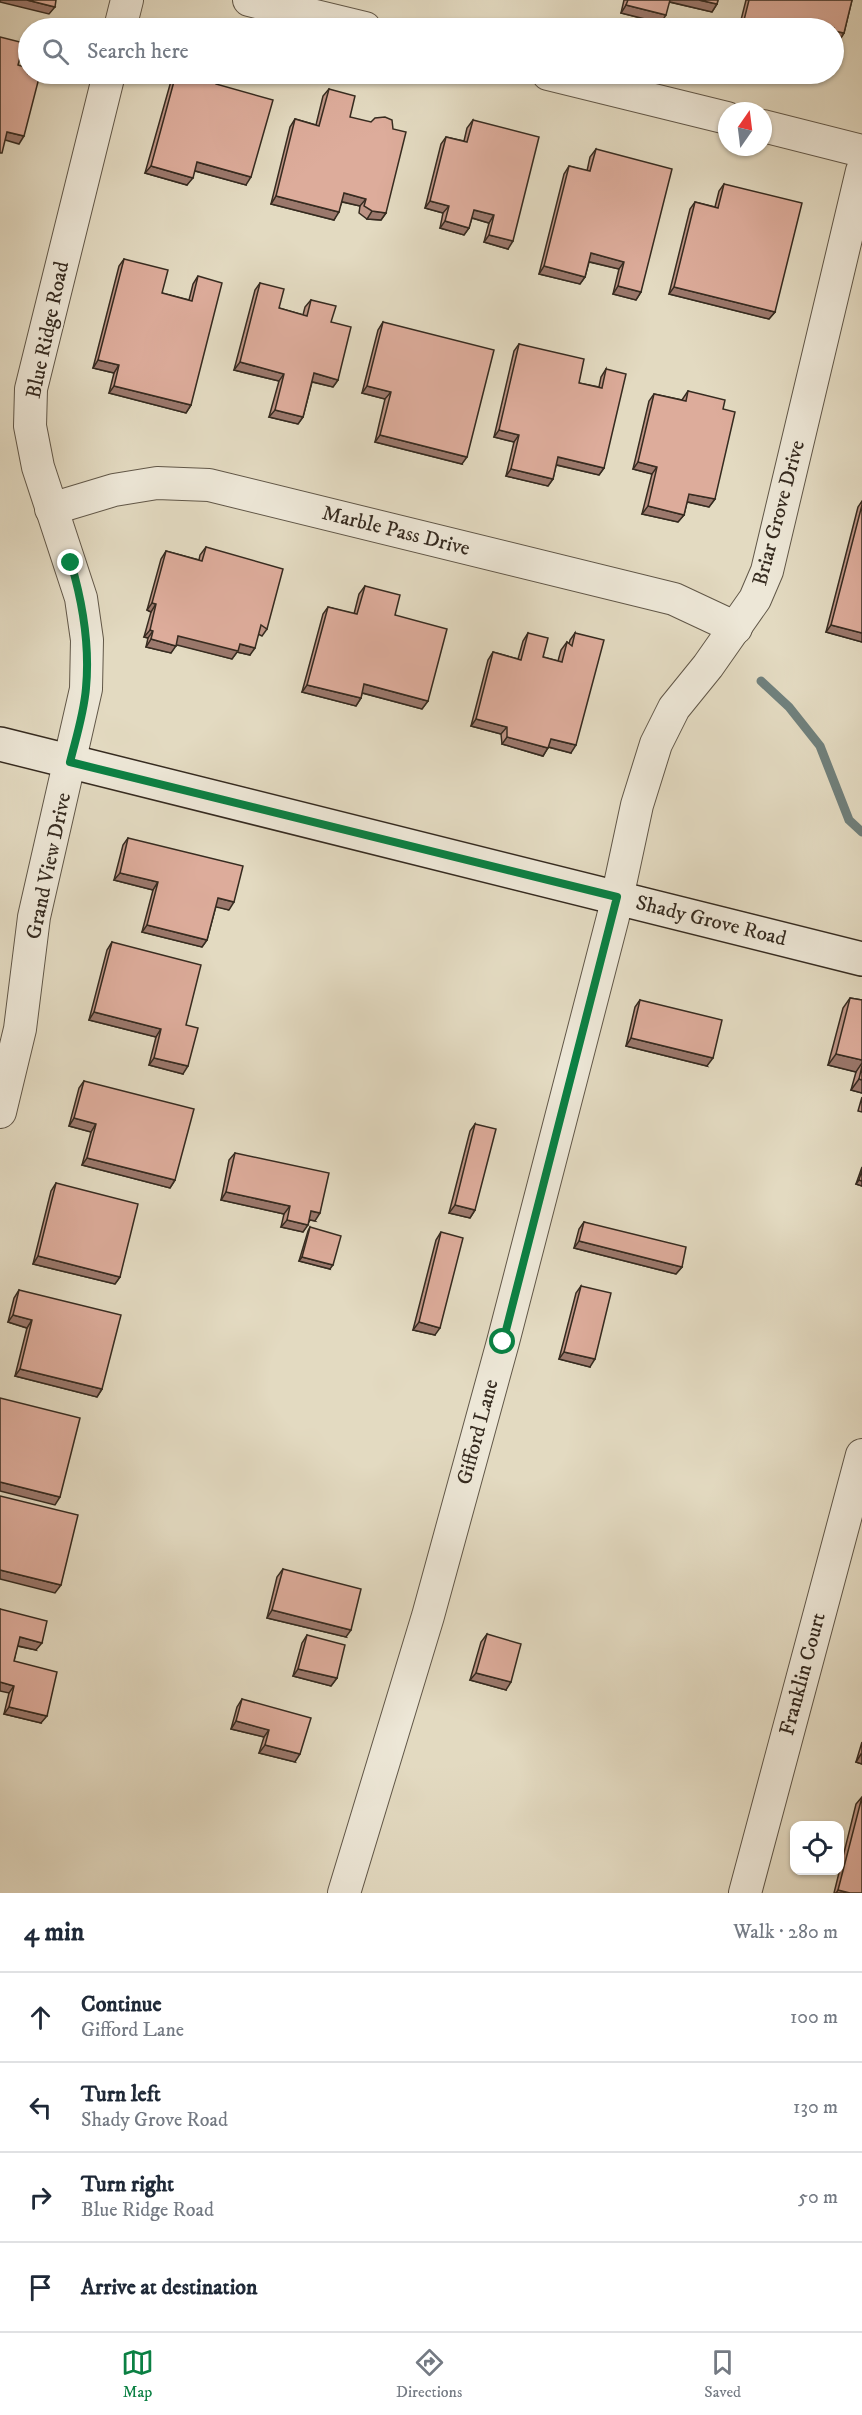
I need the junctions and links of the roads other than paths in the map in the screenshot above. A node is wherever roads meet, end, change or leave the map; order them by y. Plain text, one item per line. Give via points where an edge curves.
1 (126, 0) edge
2 (249, 0) edge
3 (122, 18) edge
4 (324, 18) edge
5 (107, 84) edge
6 (589, 84) edge
7 (718, 116) edge
8 (772, 128) edge
9 (862, 151) edge
10 (862, 171) edge
11 (51, 509) junction
12 (736, 628) junction
13 (0, 744) edge
14 (70, 762) junction
15 (617, 897) junction
16 (862, 959) edge
17 (0, 1112) edge
18 (862, 1455) edge
19 (344, 1893) edge
20 (745, 1893) edge

1 - 3 street
2 - 4 street
5 - 11 street, Blue Ridge Road via 32,389 30,426
6 - 7 street
8 - 9 street
10 - 12 street, Briar Grove Drive via 767,571
11 - 12 street, Marble Pass Drive via 114,490 157,483 209,485 674,599
11 - 14 street, Blue Ridge Road via 81,598 87,640 86,689
12 - 15 street, Briar Grove Drive via 674,708 656,744 637,805
13 - 14 street, Shady Grove Road
14 - 15 street, Shady Grove Road
14 - 17 street, Grand View Drive via 34,917 20,1029
15 - 16 street, Shady Grove Road
15 - 19 street, Gifford Lane via 428,1616
18 - 20 street, Franklin Court

